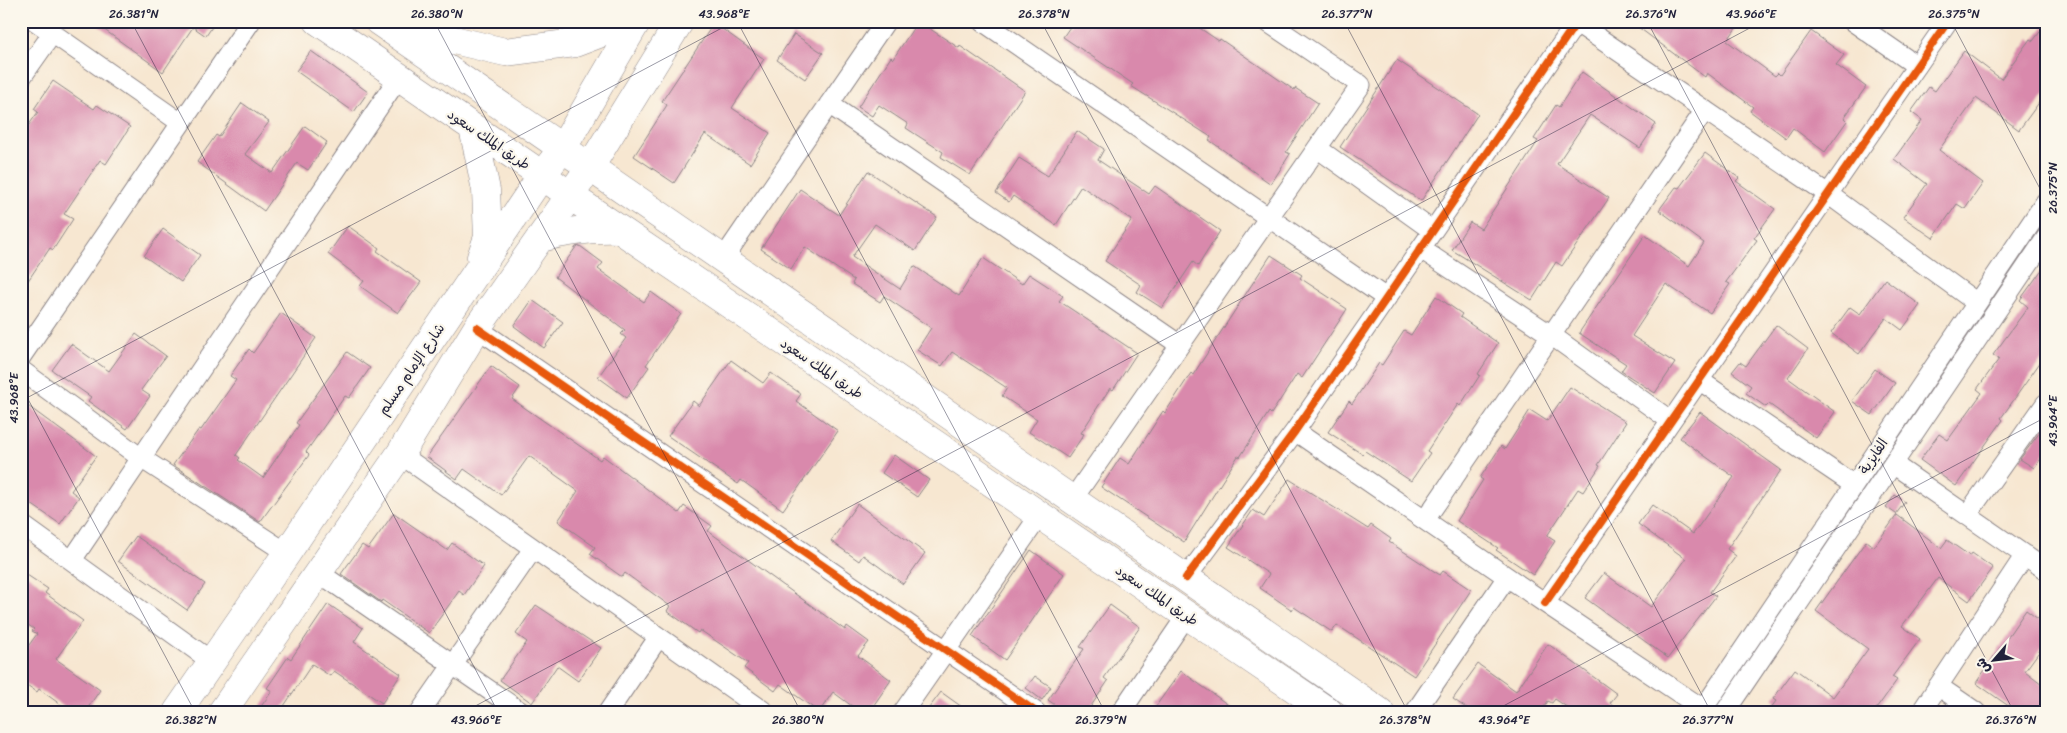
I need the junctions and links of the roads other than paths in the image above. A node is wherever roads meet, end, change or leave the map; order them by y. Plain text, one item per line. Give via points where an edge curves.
1 (35, 21) edge
2 (251, 21) edge
3 (318, 21) edge
4 (378, 21) edge
5 (626, 21) edge
6 (637, 21) edge
7 (680, 21) edge
8 (886, 21) edge
9 (982, 21) edge
10 (1266, 21) edge
11 (1852, 21) edge
12 (1948, 21) edge
13 (1575, 22) edge
14 (52, 34) junction
15 (1917, 66) junction
16 (399, 77) junction
17 (21, 78) edge
18 (829, 104) junction
19 (1706, 110) junction
20 (181, 124) junction
21 (473, 128) junction
22 (1317, 148) junction
23 (562, 149) junction
24 (590, 167) junction
25 (542, 175) junction
26 (1828, 194) junction
27 (569, 196) junction
28 (2046, 201) edge
29 (1268, 218) junction
30 (618, 229) junction
31 (1433, 230) junction
32 (541, 238) junction
33 (2043, 248) edge
34 (1421, 249) junction
35 (723, 259) junction
36 (477, 271) junction
37 (1386, 298) junction
38 (1976, 303) junction
39 (477, 328) junction
40 (1551, 335) junction
41 (1180, 345) junction
42 (21, 357) edge
43 (21, 370) edge
44 (1699, 380) junction
45 (2046, 403) edge
46 (1671, 421) junction
47 (1295, 431) junction
48 (400, 454) junction
49 (141, 458) junction
50 (1893, 464) junction
51 (1854, 485) junction
52 (1072, 500) junction
53 (1040, 515) junction
54 (1967, 515) junction
55 (1425, 520) junction
56 (21, 524) edge
57 (533, 549) junction
58 (287, 553) junction
59 (2025, 555) junction
60 (72, 560) junction
61 (2046, 570) edge
62 (318, 572) junction
63 (1507, 577) junction
64 (1186, 578) junction
65 (1544, 603) junction
66 (1187, 615) junction
67 (658, 638) junction
68 (946, 650) junction
69 (212, 661) junction
70 (453, 664) junction
71 (1938, 686) junction
72 (1320, 709) edge
73 (1702, 710) edge
74 (176, 712) edge
75 (222, 712) edge
76 (420, 712) edge
77 (521, 712) edge
78 (608, 712) edge
79 (765, 712) edge
80 (903, 712) edge
81 (1036, 712) edge
82 (1121, 712) edge
83 (1380, 712) edge
84 (1415, 712) edge
85 (1726, 712) edge
86 (1921, 712) edge
87 (1976, 712) edge

1 - 14 street
2 - 20 street
3 - 16 main road, طريق الملك سعود
4 - 5 main road via 505,52 576,43
4 - 23 main road
6 - 23 main road, شارع الإمام مسلم
7 - 24 main road
8 - 18 street
9 - 29 street
10 - 22 street via 1361,85
11 - 15 street
12 - 15 street
13 - 19 street
13 - 31 street
14 - 17 street
14 - 20 street
15 - 26 street
16 - 21 main road, طريق الملك سعود
16 - 49 street
18 - 35 street
18 - 41 street
19 - 26 street
19 - 40 street
20 - 42 street
21 - 25 main road, طريق الملك سعود
21 - 36 main road via 486,190 488,237
22 - 29 street
22 - 31 street
23 - 24 main road
23 - 25 main road, شارع الإمام مسلم
24 - 27 main road
24 - 35 main road
25 - 27 main road, طريق الملك سعود
25 - 36 main road, شارع الإمام مسلم
26 - 38 street
26 - 44 street
27 - 30 main road, طريق الملك سعود
27 - 32 main road
28 - 38 street, الفايزية
29 - 37 street
29 - 41 street
30 - 32 main road via 568,230
30 - 53 main road, طريق الملك سعود
31 - 34 street
32 - 39 main road
33 - 50 street, الفايزية
34 - 37 street
34 - 40 street
35 - 52 main road
36 - 58 main road, شارع الإمام مسلم
37 - 47 street
38 - 51 street, الفايزية
39 - 48 main road
39 - 68 street
40 - 46 street
40 - 55 street
41 - 52 street
43 - 49 street
44 - 46 street
44 - 51 street
45 - 54 street
46 - 65 street
47 - 55 street
47 - 64 street
48 - 57 street
48 - 62 main road
49 - 58 street
49 - 60 street
50 - 54 street
50 - 85 street, الفايزية
51 - 73 street, الفايزية
52 - 64 main road
53 - 66 main road, طريق الملك سعود
53 - 68 street
54 - 59 street
55 - 63 street
56 - 60 street
57 - 67 street
57 - 70 street
58 - 69 main road, شارع الإمام مسلم
59 - 61 street
59 - 71 street
60 - 69 street
62 - 70 street
62 - 75 main road
63 - 65 street
63 - 84 street
64 - 83 main road
65 - 73 street
66 - 72 main road, طريق الملك سعود
66 - 82 street
67 - 78 street
67 - 79 street
68 - 80 street
68 - 81 street
69 - 74 main road, شارع الإمام مسلم
70 - 76 street
70 - 77 street
71 - 86 street
71 - 87 street

